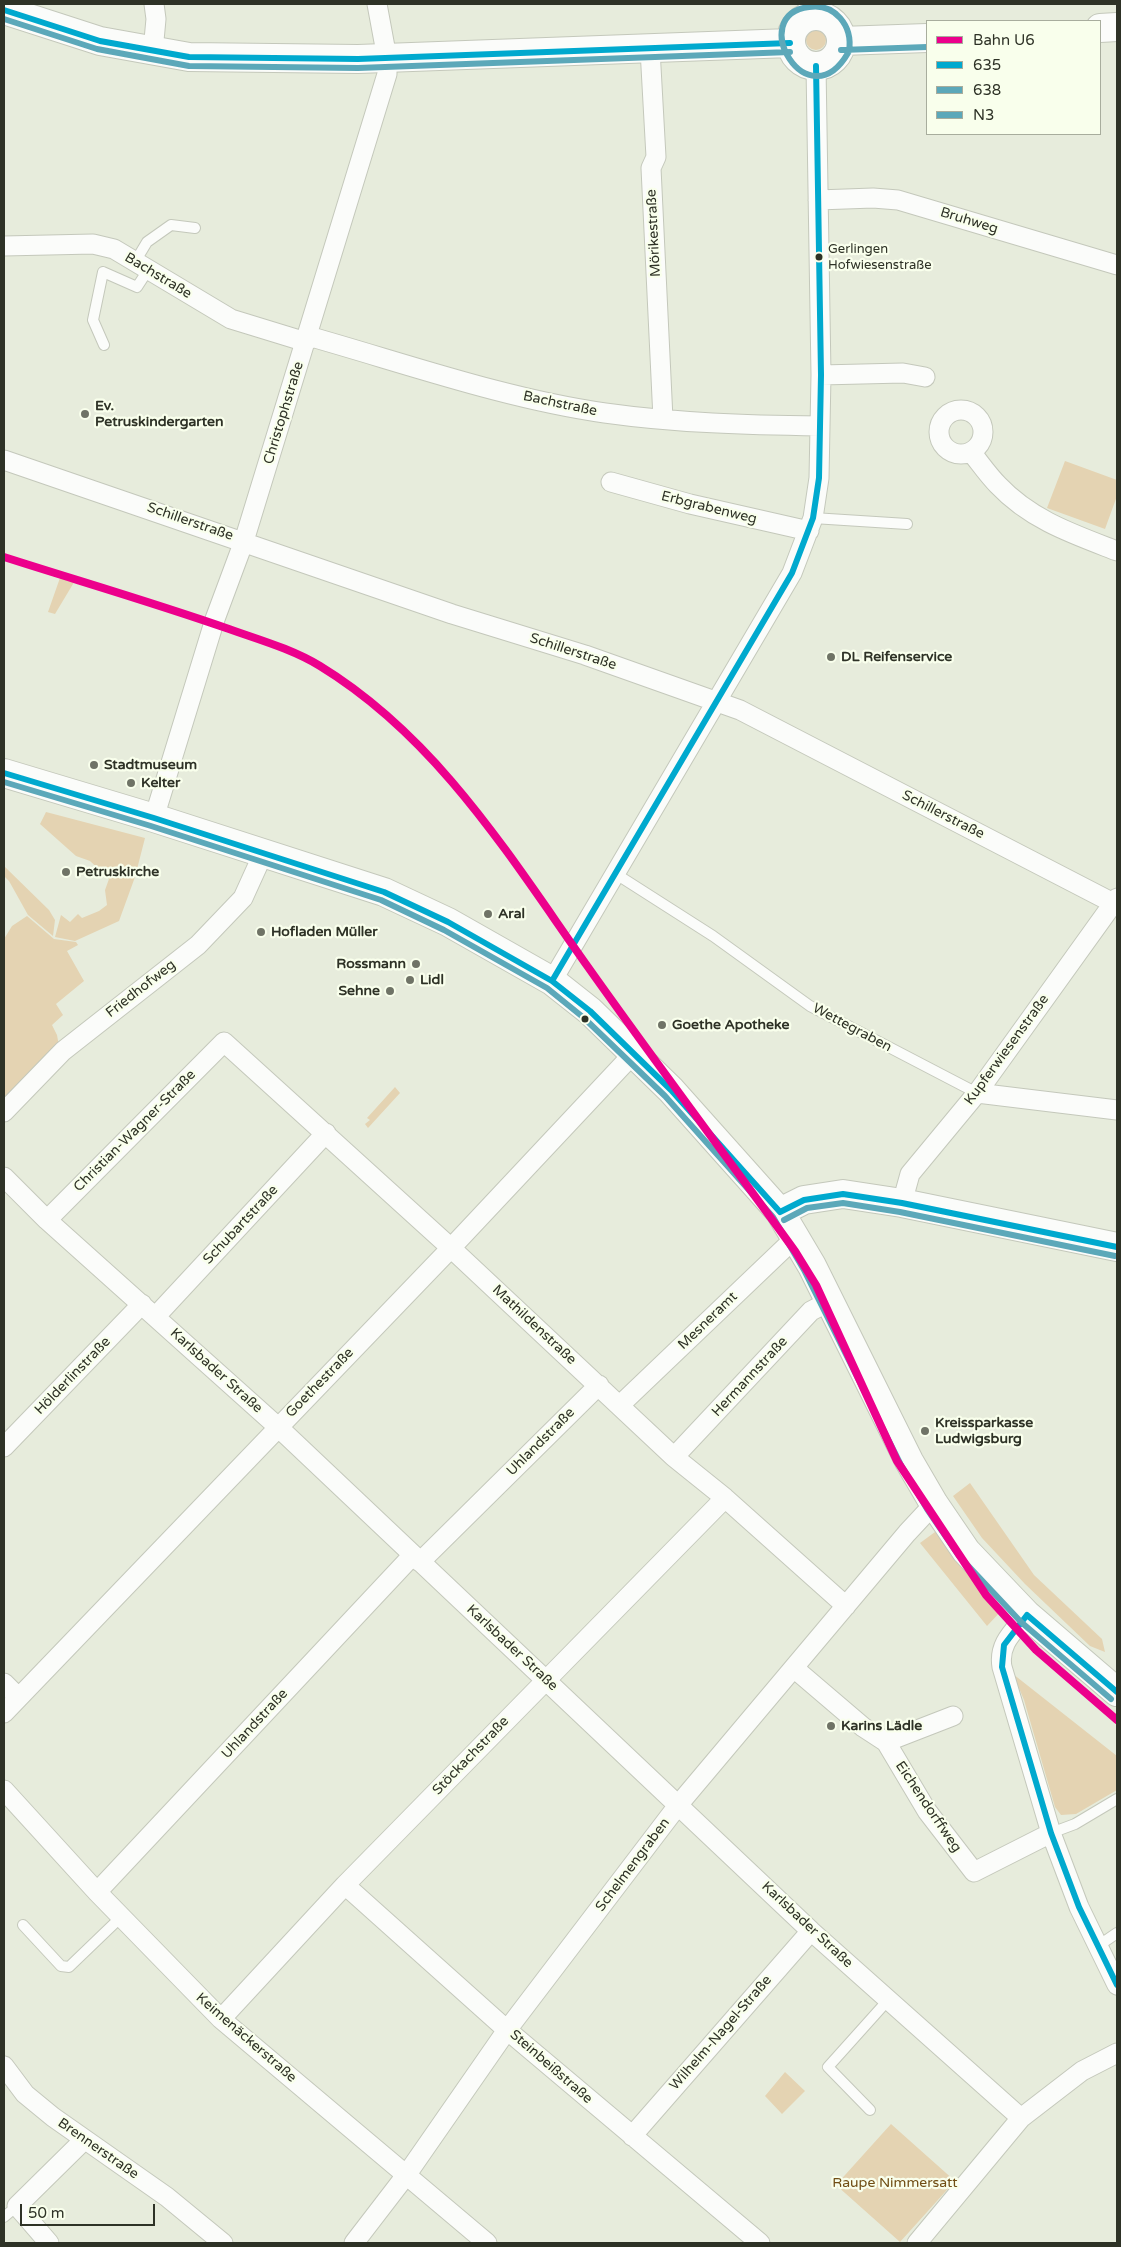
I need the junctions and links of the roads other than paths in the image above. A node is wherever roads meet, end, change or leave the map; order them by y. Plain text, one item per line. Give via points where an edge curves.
1 (154, 4) edge
2 (377, 4) edge
3 (4, 10) edge
4 (810, 10) edge
5 (1117, 27) edge
6 (1101, 28) edge
7 (926, 38) edge
8 (841, 41) junction
9 (790, 43) junction
10 (650, 49) junction
11 (153, 51) junction
12 (387, 58) junction
13 (816, 66) junction
14 (818, 200) junction
15 (195, 228) dead end
16 (4, 246) edge
17 (141, 266) junction
18 (1117, 266) edge
19 (307, 339) junction
20 (104, 345) dead end
21 (821, 375) junction
22 (925, 377) dead end
23 (663, 419) junction
24 (820, 426) junction
25 (972, 452) dead end
26 (4, 460) edge
27 (611, 482) dead end
28 (811, 524) junction
29 (907, 524) dead end
30 (244, 541) junction
31 (1117, 551) edge
32 (716, 700) junction
33 (4, 773) edge
34 (154, 818) junction
35 (263, 854) junction
36 (616, 874) junction
37 (1116, 902) edge
38 (552, 981) junction
39 (224, 1042) joint
40 (634, 1053) junction
41 (977, 1093) junction
42 (1117, 1110) edge
43 (4, 1112) edge
44 (326, 1133) junction
45 (4, 1177) edge
46 (902, 1203) junction
47 (780, 1212) junction
48 (47, 1220) junction
49 (796, 1237) junction
50 (1117, 1247) edge
51 (451, 1248) junction
52 (830, 1300) junction
53 (149, 1310) junction
54 (599, 1386) junction
55 (620, 1405) junction
56 (278, 1427) junction
57 (4, 1447) edge
58 (674, 1457) junction
59 (725, 1498) junction
60 (934, 1504) junction
61 (416, 1559) junction
62 (846, 1606) junction
63 (1028, 1615) junction
64 (794, 1669) junction
65 (545, 1680) junction
66 (4, 1683) edge
67 (1117, 1692) edge
68 (18, 1697) junction
69 (4, 1713) edge
70 (953, 1716) dead end
71 (886, 1742) junction
72 (4, 1790) edge
73 (1117, 1799) edge
74 (680, 1804) junction
75 (1051, 1834) junction
76 (345, 1885) junction
77 (97, 1892) junction
78 (121, 1917) junction
79 (23, 1925) dead end
80 (811, 1931) junction
81 (1117, 1933) edge
82 (1098, 1946) junction
83 (1117, 1985) edge
84 (889, 1999) junction
85 (220, 2019) junction
86 (507, 2030) junction
87 (1117, 2053) edge
88 (4, 2066) edge
89 (870, 2110) dead end
90 (1021, 2118) junction
91 (632, 2136) junction
92 (84, 2140) junction
93 (407, 2174) junction
94 (10, 2212) edge
95 (49, 2243) edge
96 (223, 2243) edge
97 (354, 2243) edge
98 (487, 2243) edge
99 (760, 2243) edge
100 (917, 2243) edge

1 - 11 street
2 - 12 street, Christophstraße
3 - 11 main road via 100,41
4 - 8 main road via 835,24
4 - 9 main road via 798,22
5 - 6 main road
7 - 8 main road
8 - 13 main road via 831,61
9 - 10 main road
9 - 13 main road via 796,57
10 - 12 main road
10 - 23 street, Mörikestraße via 656,156 651,168
11 - 12 main road via 189,58
12 - 19 street, Christophstraße via 387,74
13 - 14 street
14 - 18 street, Bruhweg via 898,200
14 - 21 street
15 - 17 lane via 171,224 147,242
16 - 17 street, Bachstraße via 93,244 114,249
17 - 19 street, Bachstraße via 231,319
17 - 20 lane via 136,287 103,272 94,320
19 - 23 street, Bachstraße via 531,399 603,413
19 - 30 street, Christophstraße
21 - 22 street via 903,373
21 - 24 street
23 - 24 street, Bachstraße via 740,425
24 - 28 street via 819,478
25 - 31 street via 997,484 1026,510 1059,529
26 - 30 street, Schillerstraße
27 - 28 street, Erbgrabenweg via 690,504
28 - 29 lane
28 - 32 street via 792,573
30 - 32 street, Schillerstraße via 452,614
30 - 34 street, Christophstraße via 215,619
32 - 36 street
32 - 37 street, Schillerstraße
33 - 34 main road
34 - 35 main road
35 - 38 main road via 384,892 448,922
35 - 43 street, Friedhofweg via 243,898 198,945 64,1051
36 - 38 street
36 - 41 lane, Wettegraben via 713,936 810,1006
37 - 41 street, Kupferwiesenstraße
38 - 40 main road via 590,1011
39 - 44 street, Mathildenstraße
39 - 48 street, Christian-Wagner-Straße
40 - 47 main road via 711,1133
40 - 51 street, Goethestraße
41 - 42 street, Wettegraben
41 - 46 street, Kupferwiesenstraße via 910,1174
44 - 51 street, Mathildenstraße
44 - 53 street, Schubartstraße
45 - 48 street, Karlsbader Straße
46 - 47 main road via 842,1194 804,1200
46 - 50 main road
47 - 49 main road
48 - 53 street, Karlsbader Straße
49 - 52 main road
49 - 55 street, Mesneramt
51 - 54 street, Mathildenstraße
51 - 56 street, Goethestraße
52 - 58 street, Hermannstraße via 811,1311
52 - 60 main road via 909,1461
53 - 56 street, Karlsbader Straße
53 - 57 street, Hölderlinstraße
54 - 55 street, Mathildenstraße
54 - 61 street, Uhlandstraße
55 - 58 street, Mathildenstraße
56 - 61 street, Karlsbader Straße
56 - 68 street, Goethestraße
58 - 59 street, Mathildenstraße
59 - 62 street, Mathildenstraße
59 - 65 street, Stöckachstraße
60 - 62 street, Schelmengraben
60 - 63 main road via 966,1551
61 - 65 street, Karlsbader Straße
61 - 77 street, Uhlandstraße
62 - 64 street, Schelmengraben
63 - 67 main road
63 - 75 street via 1002,1646 1000,1655
64 - 71 street, Eichendorffweg via 863,1727
64 - 74 street, Schelmengraben
65 - 74 street, Karlsbader Straße
65 - 76 street, Stöckachstraße
66 - 68 street
68 - 69 street, Goethestraße
70 - 71 street
71 - 75 street, Eichendorffweg via 927,1811 974,1872
72 - 77 street, Keimenäckerstraße
73 - 75 lane
74 - 80 street, Karlsbader Straße
74 - 86 street, Schelmengraben
75 - 82 street
76 - 85 street, Stöckachstraße
76 - 86 street, Steinbeißstraße
77 - 78 street, Keimenäckerstraße
78 - 79 lane via 69,1967 61,1966
78 - 85 street, Keimenäckerstraße
80 - 84 street, Karlsbader Straße
80 - 91 street, Wilhelm-Nagel-Straße
81 - 82 lane
82 - 83 street
84 - 89 lane via 828,2068
84 - 90 street, Karlsbader Straße
85 - 93 street, Keimenäckerstraße
86 - 91 street, Steinbeißstraße
86 - 93 street, Schelmengraben
87 - 90 street via 1082,2071
88 - 92 street, Brennerstraße via 25,2094
90 - 100 street
91 - 99 street, Steinbeißstraße
92 - 94 street
92 - 96 street, Brennerstraße via 167,2197
93 - 97 street, Schelmengraben
93 - 98 street, Keimenäckerstraße
94 - 95 street

